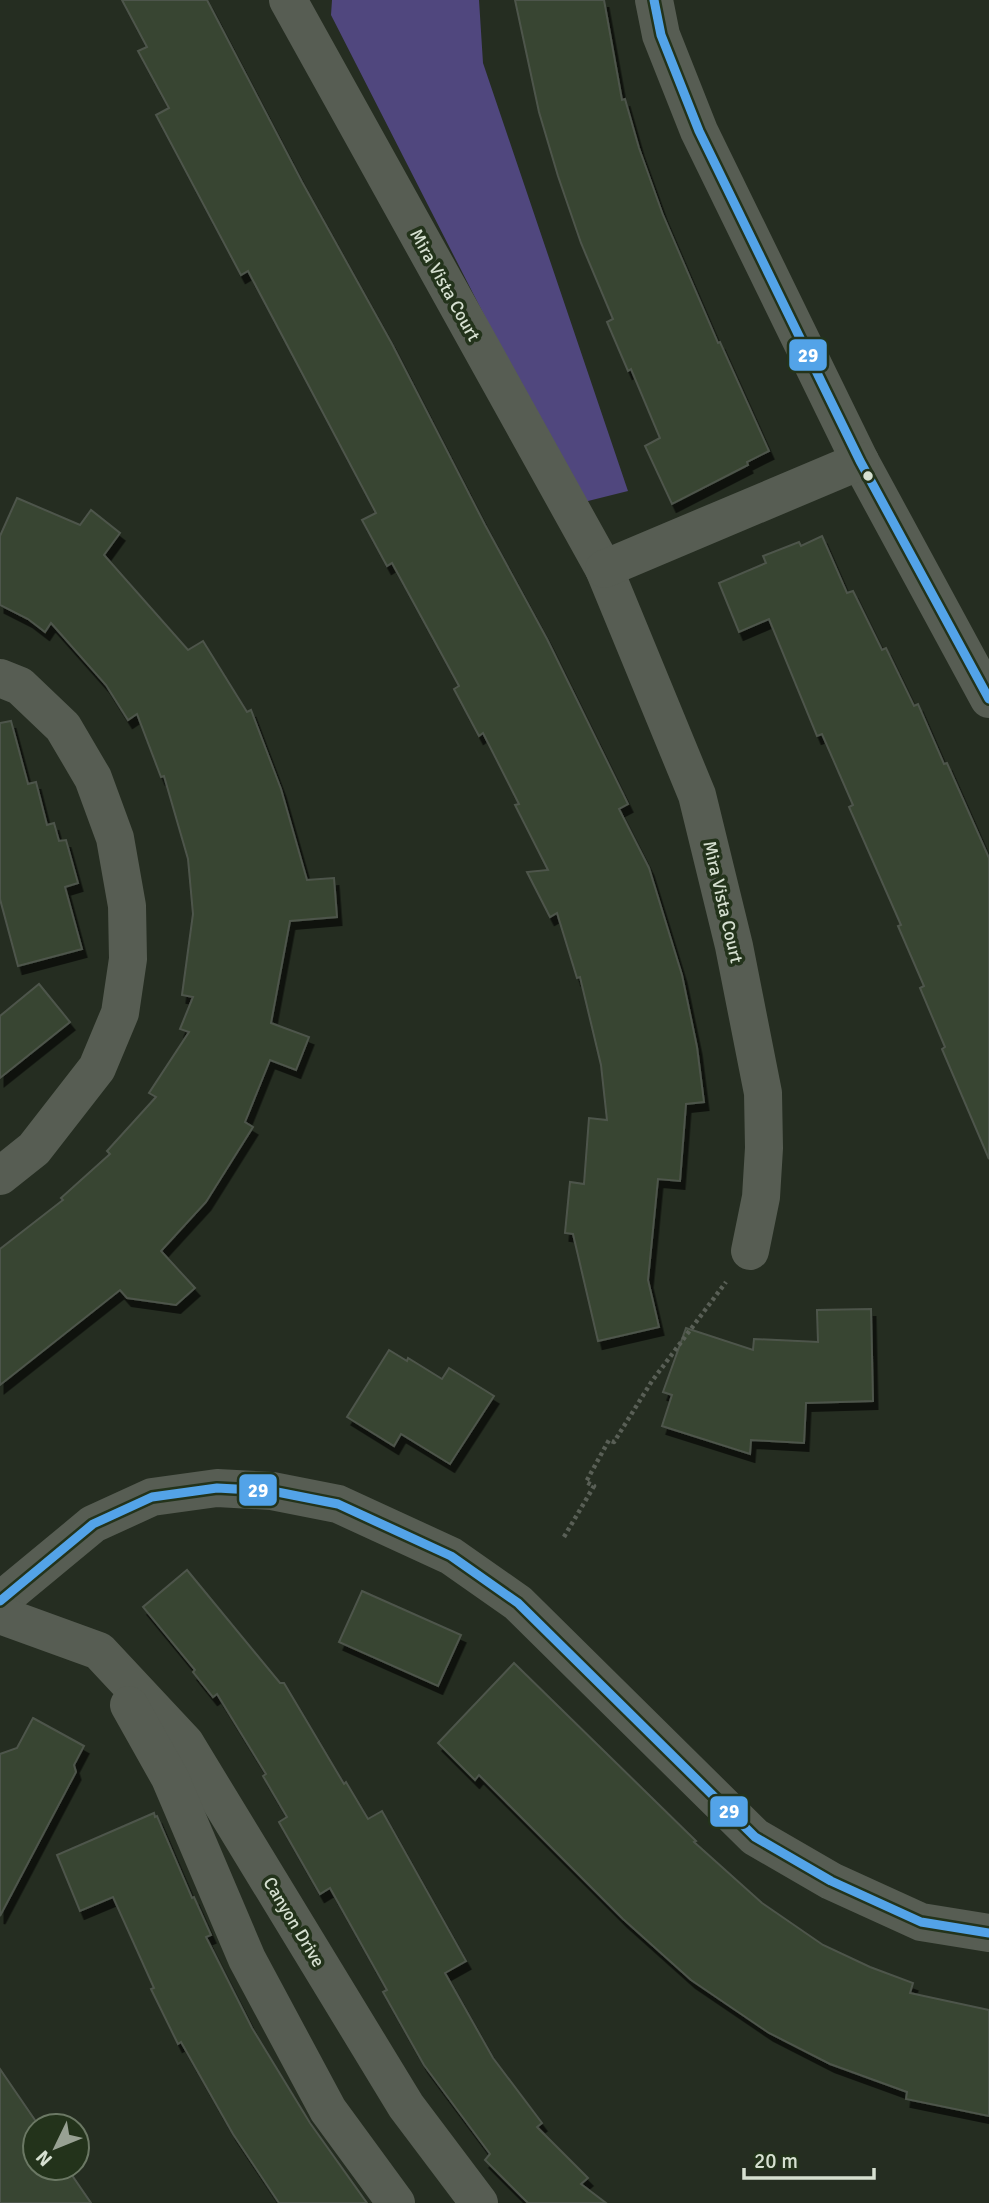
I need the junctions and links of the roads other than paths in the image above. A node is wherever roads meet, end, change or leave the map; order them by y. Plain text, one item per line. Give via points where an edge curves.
1 (288, 0) edge
2 (654, 0) edge
3 (860, 461) junction
4 (604, 569) junction
5 (0, 678) edge
6 (989, 699) edge
7 (0, 1176) edge
8 (750, 1251) road end
9 (0, 1601) edge
10 (0, 1615) edge
11 (99, 1651) junction
12 (989, 1933) edge
13 (396, 2203) edge
14 (479, 2203) edge

1 - 4 street, Mira Vista Court
2 - 3 street via 661,35 699,131
3 - 4 street
3 - 6 street
4 - 8 street, Mira Vista Court via 697,795 734,946 763,1093 761,1197
5 - 7 street via 20,686 63,727 93,778 117,852 127,906 128,960 120,1013 97,1068 34,1149
9 - 12 street via 93,1524 152,1497 217,1488 272,1491 338,1504 452,1556 518,1603 755,1837 831,1881 921,1922
10 - 11 street, Canyon Drive
11 - 13 street via 170,1778 247,1959 328,2110
11 - 14 street, Canyon Drive via 185,1743 406,2106

